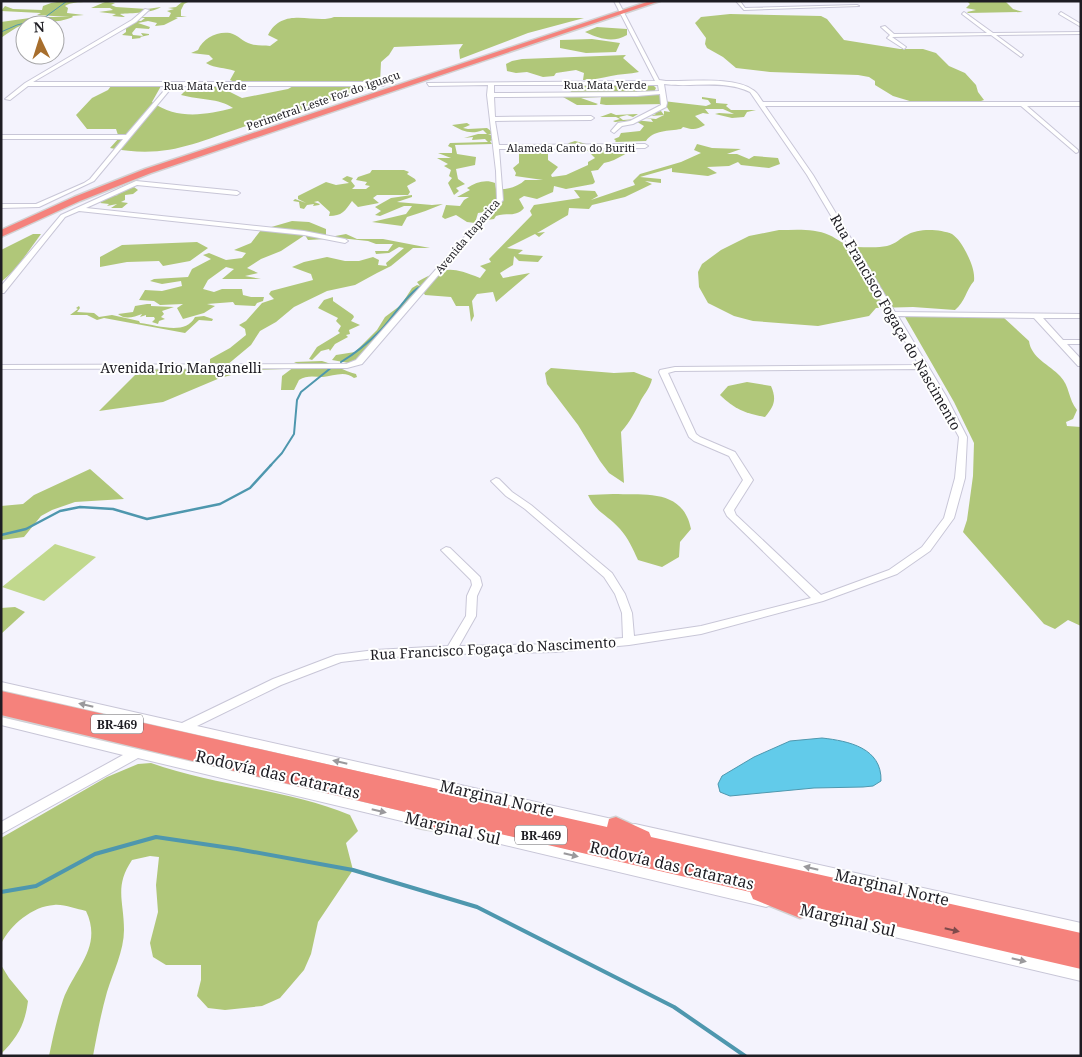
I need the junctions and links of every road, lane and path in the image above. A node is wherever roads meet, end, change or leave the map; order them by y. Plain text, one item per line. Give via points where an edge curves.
1 (616, 1) edge
2 (657, 1) edge
3 (738, 1) edge
4 (851, 1) edge
5 (857, 6) junction
6 (148, 10) dead end
7 (864, 11) dead end
8 (623, 13) junction
9 (964, 13) dead end
10 (1061, 14) dead end
11 (883, 26) dead end
12 (1081, 26) edge
13 (1081, 33) edge
14 (993, 34) junction
15 (893, 35) junction
16 (904, 48) dead end
17 (1022, 56) dead end
18 (27, 84) junction
19 (172, 84) junction
20 (383, 84) dead end
21 (429, 84) dead end
22 (491, 84) junction
23 (662, 87) junction
24 (490, 96) junction
25 (8, 99) dead end
26 (761, 104) junction
27 (1022, 104) junction
28 (1079, 105) edge
29 (591, 118) dead end
30 (493, 119) junction
31 (614, 131) dead end
32 (1, 137) edge
33 (128, 137) junction
34 (645, 146) dead end
35 (497, 147) junction
36 (1076, 151) dead end
37 (237, 193) dead end
38 (1, 206) edge
39 (78, 208) junction
40 (1, 234) edge
41 (345, 241) dead end
42 (1, 291) edge
43 (893, 314) junction
44 (1036, 315) junction
45 (1081, 316) edge
46 (1060, 342) junction
47 (1081, 342) edge
48 (359, 362) joint
49 (1081, 364) edge
50 (924, 367) junction
51 (1, 368) edge
52 (496, 481) dead end
53 (446, 550) dead end
54 (820, 599) junction
55 (629, 641) junction
56 (451, 650) junction
57 (1, 686) edge
58 (1, 697) edge
59 (1, 708) edge
60 (1, 721) edge
61 (184, 727) junction
62 (135, 754) junction
63 (423, 821) junction
64 (493, 824) junction
65 (616, 824) junction
66 (1, 829) edge
67 (661, 848) junction
68 (705, 873) junction
69 (800, 909) junction
70 (1081, 929) edge
71 (1081, 943) edge
72 (1081, 959) edge
73 (1081, 974) edge

1 - 8 street
2 - 8 highway, Perimetral Leste Foz do Iguaçu
3 - 5 street via 744,8
4 - 5 street
5 - 7 street
6 - 18 street
8 - 23 street
8 - 40 highway, Perimetral Leste Foz do Iguaçu via 148,170
9 - 14 street
10 - 12 street
11 - 15 street
13 - 14 street
14 - 15 street
14 - 17 street
15 - 16 street via 889,37
18 - 19 street, Rua Mata Verde
18 - 25 street
19 - 20 street, Rua Mata Verde
19 - 33 street
21 - 22 street, Rua Mata Verde
22 - 23 street, Rua Mata Verde
22 - 24 street, Avenida Itaparica
23 - 24 street via 637,94
23 - 26 street, Rua Francisco Fogaça do Nascimento via 738,85 752,91
23 - 31 street via 664,106 631,123 621,124
24 - 30 street, Avenida Itaparica
26 - 27 street
26 - 43 street, Rua Francisco Fogaça do Nascimento via 810,175
27 - 28 street
27 - 36 street
29 - 30 street
30 - 35 street, Avenida Itaparica
32 - 33 street
33 - 38 street via 86,184 37,206
34 - 35 street, Alameda Canto do Buriti
35 - 48 street, Avenida Itaparica via 500,200
37 - 39 street via 136,183
39 - 41 street via 304,233
39 - 42 street via 58,221
43 - 44 street
43 - 50 street, Rua Francisco Fogaça do Nascimento
44 - 45 street
44 - 46 street
46 - 47 street
46 - 49 street
48 - 51 street, Avenida Irio Manganelli via 347,366
50 - 54 street, Rua Francisco Fogaça do Nascimento via 963,437 960,478 949,518 926,549 893,572
50 - 54 street via 675,369 663,372 692,435 732,454 748,480 729,510 732,516
52 - 55 street via 608,575 627,614
53 - 56 street via 476,579 477,585 472,596 472,616
54 - 55 street, Rua Francisco Fogaça do Nascimento via 701,630
55 - 56 street, Rua Francisco Fogaça do Nascimento via 555,648
56 - 61 street, Rua Francisco Fogaça do Nascimento via 340,658 277,682
61 -> 57 street, Marginal Norte
58 - 67 highway, Rodovía das Cataratas / BR-469
59 - 64 highway, Rodovía das Cataratas / BR-469
60 - 62 street, Marginal Sul
65 -> 61 street, Marginal Norte
62 -> 63 street, Marginal Sul / BR-469
62 - 66 street
63 - 64 highway
63 -> 69 street, Marginal Sul / BR-469
64 - 68 highway, Rodovía das Cataratas / BR-469
65 - 67 highway
70 -> 65 street, Marginal Norte
67 - 71 highway, Rodovía das Cataratas / BR-469
68 - 69 highway
68 -> 72 highway, Rodovía das Cataratas / BR-469
69 -> 73 street, Marginal Sul / BR-469

